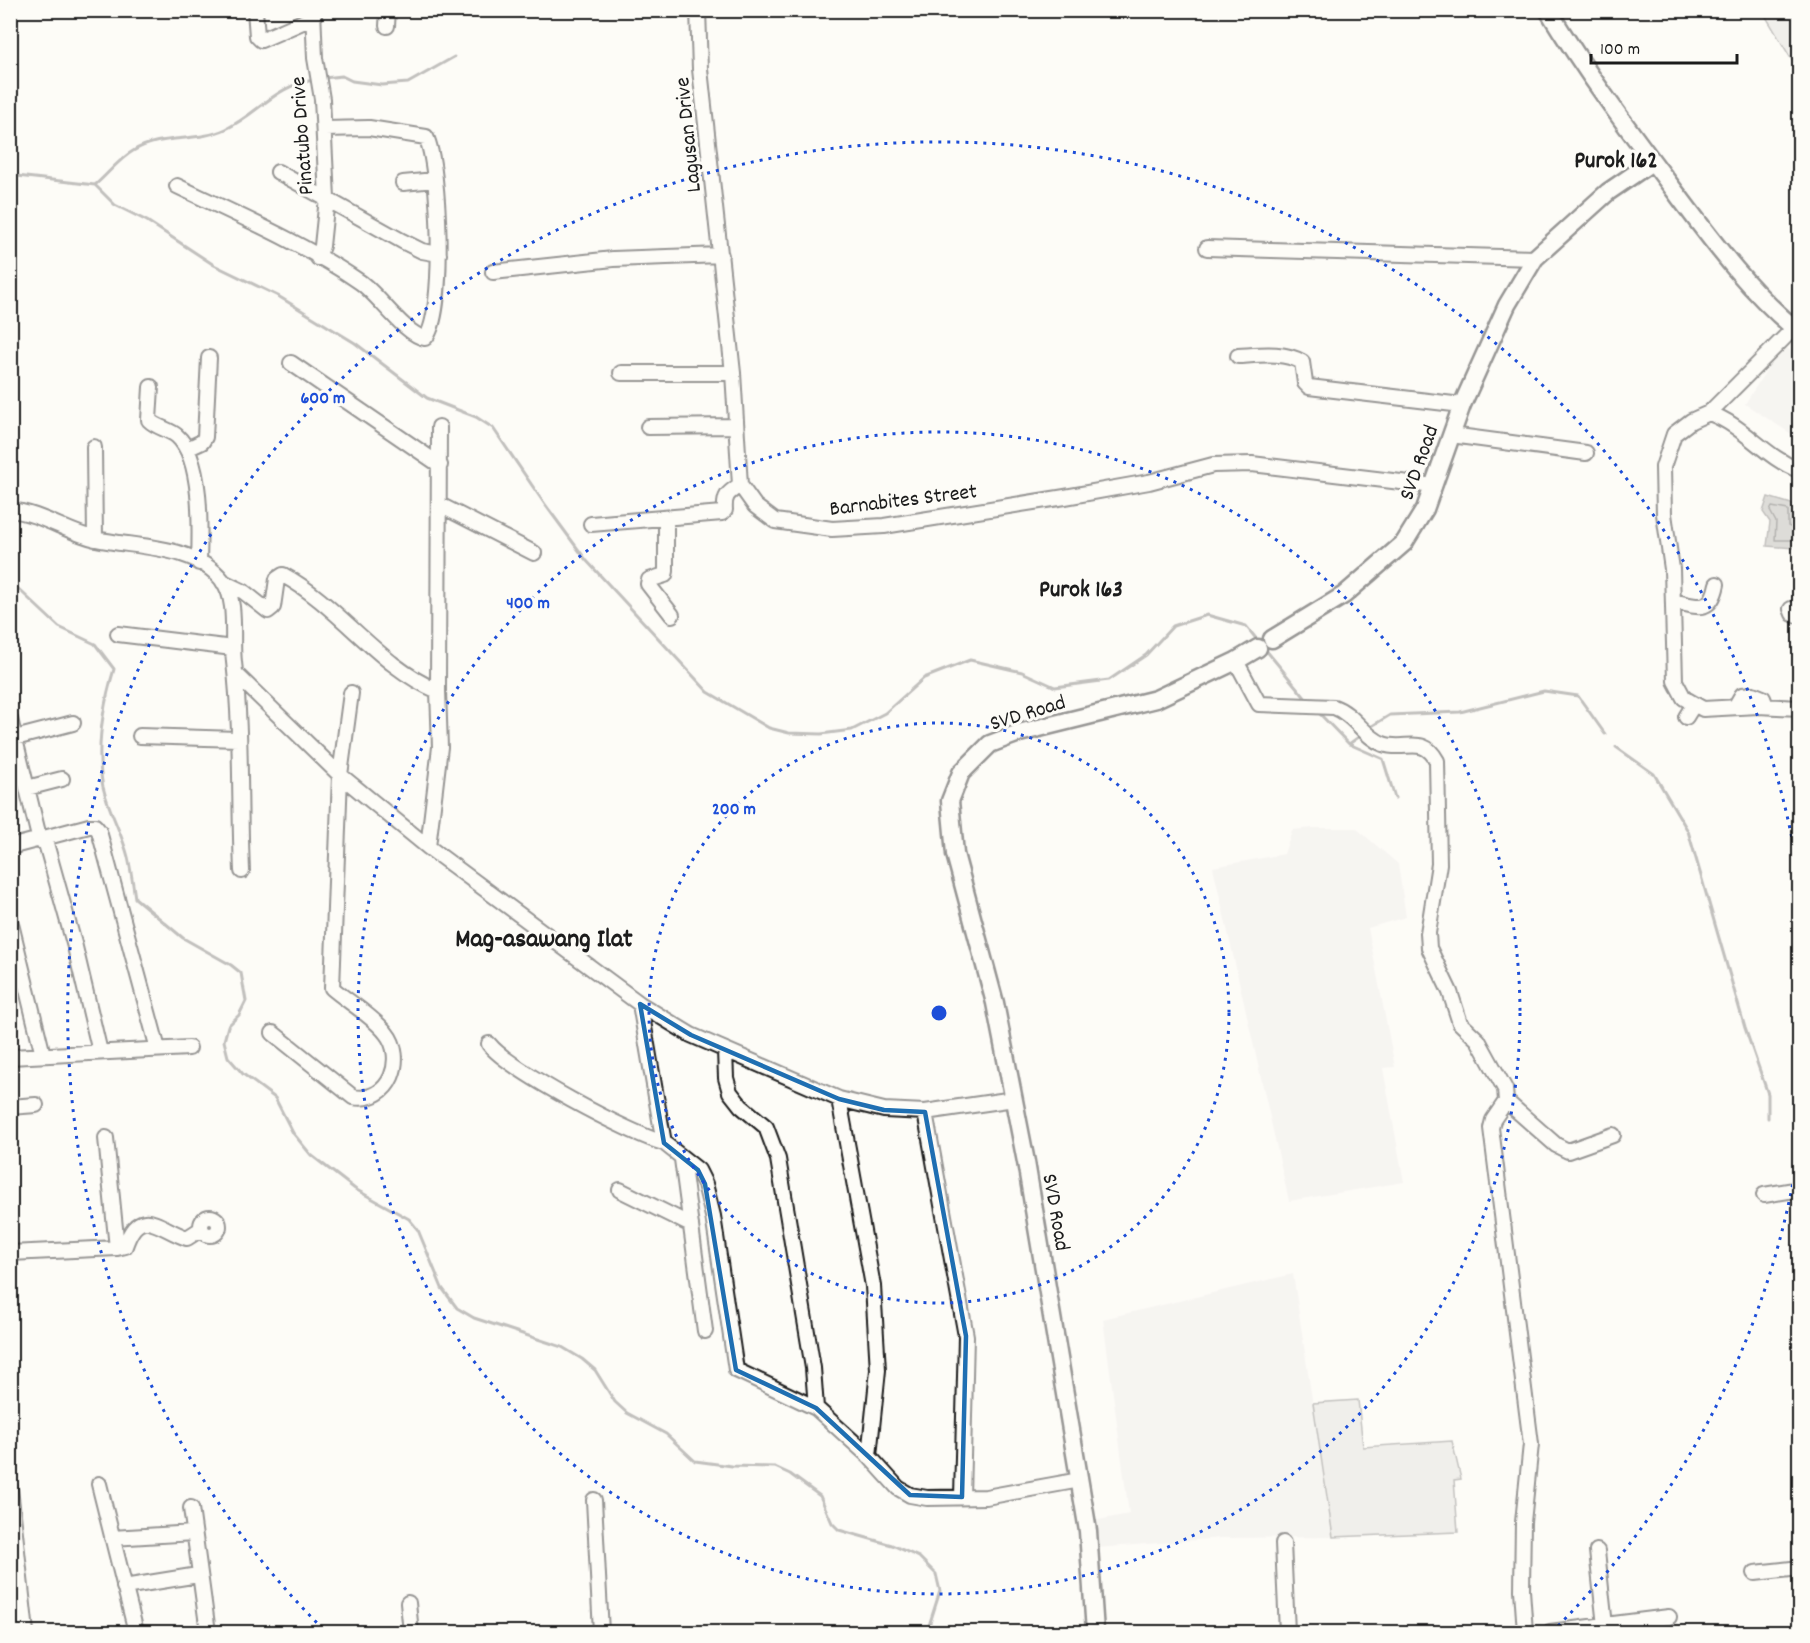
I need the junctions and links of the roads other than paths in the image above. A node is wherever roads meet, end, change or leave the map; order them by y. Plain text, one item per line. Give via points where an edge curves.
1 (255, 10) edge
2 (388, 10) edge
3 (698, 10) edge
4 (1548, 10) edge
5 (314, 14) edge
6 (387, 26) dead end
7 (324, 129) junction
8 (1652, 162) junction
9 (278, 172) dead end
10 (435, 180) junction
11 (403, 183) dead end
12 (177, 186) dead end
13 (327, 198) junction
14 (1207, 248) dead end
15 (439, 254) junction
16 (721, 255) junction
17 (318, 258) junction
18 (1535, 258) junction
19 (493, 272) dead end
20 (1797, 331) edge
21 (1238, 356) dead end
22 (209, 358) dead end
23 (291, 363) dead end
24 (621, 373) dead end
25 (734, 374) junction
26 (151, 387) dead end
27 (1462, 405) junction
28 (1709, 413) junction
29 (736, 426) junction
30 (440, 427) dead end
31 (648, 427) dead end
32 (1451, 435) junction
33 (94, 447) dead end
34 (187, 449) junction
35 (1586, 453) dead end
36 (440, 465) junction
37 (1800, 471) edge
38 (740, 485) junction
39 (1434, 486) junction
40 (440, 505) junction
41 (10, 510) edge
42 (666, 519) junction
43 (591, 524) dead end
44 (95, 538) junction
45 (534, 553) dead end
46 (200, 563) junction
47 (223, 582) junction
48 (1717, 584) dead end
49 (1673, 601) junction
50 (672, 615) dead end
51 (118, 634) dead end
52 (233, 648) junction
53 (1236, 661) junction
54 (236, 674) junction
55 (438, 692) junction
56 (351, 693) dead end
57 (1694, 704) junction
58 (1800, 708) edge
59 (1686, 717) dead end
60 (10, 719) edge
61 (73, 723) dead end
62 (140, 736) dead end
63 (15, 738) junction
64 (238, 739) junction
65 (16, 761) edge
66 (340, 775) junction
67 (62, 779) dead end
68 (27, 788) junction
69 (42, 840) junction
70 (10, 847) edge
71 (428, 847) junction
72 (242, 871) dead end
73 (10, 920) edge
74 (640, 1004) junction
75 (273, 1033) dead end
76 (489, 1044) dead end
77 (189, 1048) dead end
78 (158, 1049) junction
79 (725, 1050) junction
80 (100, 1052) junction
81 (43, 1055) junction
82 (10, 1057) edge
83 (839, 1098) junction
84 (1014, 1099) junction
85 (1506, 1101) junction
86 (36, 1105) dead end
87 (10, 1107) edge
88 (925, 1112) junction
89 (1613, 1135) dead end
90 (106, 1138) dead end
91 (664, 1143) junction
92 (682, 1159) junction
93 (620, 1190) dead end
94 (1799, 1193) edge
95 (1764, 1195) dead end
96 (692, 1225) junction
97 (201, 1229) dead end
98 (117, 1248) junction
99 (10, 1252) edge
100 (705, 1331) dead end
101 (816, 1408) junction
102 (869, 1456) junction
103 (1080, 1480) junction
104 (99, 1484) dead end
105 (10, 1488) edge
106 (962, 1497) junction
107 (594, 1500) dead end
108 (191, 1508) dead end
109 (194, 1533) junction
110 (112, 1538) junction
111 (1283, 1543) dead end
112 (1597, 1551) dead end
113 (1800, 1568) edge
114 (1755, 1573) dead end
115 (198, 1575) junction
116 (124, 1587) junction
117 (408, 1603) dead end
118 (1669, 1617) dead end
119 (1605, 1626) junction
120 (26, 1632) edge
121 (136, 1632) edge
122 (208, 1632) edge
123 (411, 1632) edge
124 (601, 1632) edge
125 (1095, 1632) edge
126 (1287, 1632) edge
127 (1525, 1632) edge
128 (1551, 1632) edge

1 - 5 street via 257,36 261,40
2 - 6 street
3 - 16 street, Lagusan Drive via 700,69
4 - 8 main road
5 - 7 street, Pinatubo Drive
7 - 10 street via 369,128 426,137
7 - 13 street, Pinatubo Drive
8 - 18 main road, SVD Road via 1608,192
8 - 20 main road via 1743,279
9 - 13 street
10 - 11 street
10 - 15 street
12 - 17 street
13 - 15 street via 402,241
13 - 17 street, Pinatubo Drive
14 - 18 street
15 - 17 street via 433,316 425,338 408,328 370,289
16 - 19 street via 613,259
16 - 25 street
18 - 27 main road, SVD Road via 1508,305
20 - 28 street
21 - 27 street via 1297,359 1302,362 1309,387
22 - 34 street via 205,437
23 - 36 street
24 - 25 street
25 - 29 street
26 - 34 street via 149,420 177,435
27 - 32 main road, SVD Road
28 - 37 street via 1730,420 1768,455
28 - 49 street via 1674,434 1663,467
29 - 31 street
29 - 38 street
30 - 36 street
32 - 35 street
32 - 39 main road, SVD Road
33 - 44 street
34 - 46 street via 199,506
36 - 40 street
38 - 39 street, Barnabites Street via 754,506 776,521 832,529 884,526 1065,497 1149,482 1213,465 1252,464
38 - 42 street via 727,493 722,513
39 - 53 main road, SVD Road via 1420,520 1404,543 1344,595
40 - 45 street
40 - 55 street
41 - 44 street via 27,512
42 - 43 street
42 - 50 street via 665,575 648,580 648,584
44 - 46 street via 152,547
46 - 47 street
47 - 52 street via 230,600
47 - 55 street via 268,611 273,607 277,579 282,575 341,616 426,687
48 - 49 street via 1714,598 1708,604 1697,607
49 - 57 street via 1675,681 1684,698
51 - 52 street
52 - 54 street
53 - 84 main road, SVD Road via 1156,699 1019,733 990,744 962,773 950,801 955,854 995,1003
53 - 85 street via 1259,704 1334,707 1345,711 1378,742 1432,750 1437,761 1439,864 1429,948 1460,1023 1491,1059 1505,1089
54 - 64 street
54 - 66 street
55 - 71 street via 440,747
56 - 66 street
57 - 58 street via 1703,709
57 - 59 street
60 - 63 street
61 - 63 street
62 - 64 street
63 - 65 street
64 - 72 street
65 - 68 street
66 - 71 street
66 - 75 street via 332,988 387,1034 393,1053 393,1072 387,1088 363,1099 353,1097
67 - 68 street
68 - 69 street
69 - 70 street
69 - 78 street via 89,826 99,831
69 - 80 street via 75,947
71 - 74 street
73 - 81 street
74 - 79 street
74 - 91 street
76 - 91 street via 507,1062 590,1109 648,1139
77 - 78 street
78 - 80 street
79 - 83 street
79 - 101 street via 730,1092 766,1127 778,1159 813,1368
80 - 81 street
81 - 82 street
83 - 88 street via 884,1110
83 - 102 street via 873,1286 878,1370
84 - 88 street
84 - 103 main road, SVD Road
85 - 89 street via 1568,1151
85 - 127 street via 1491,1128 1531,1444 1523,1522
86 - 87 street
88 - 106 street via 966,1336
90 - 98 street
91 - 92 street
92 - 96 street
92 - 101 street via 698,1170 705,1184 736,1370
93 - 96 street
94 - 95 street
96 - 100 street
97 - 98 street via 187,1238 172,1233 160,1222 144,1222 135,1227 125,1246
98 - 99 street
101 - 102 street
102 - 106 street via 898,1488 910,1495
103 - 106 street via 986,1497
103 - 125 main road, SVD Road via 1094,1584
104 - 110 street
105 - 120 street
107 - 124 street
108 - 109 street
109 - 110 street
109 - 115 street
110 - 116 street
111 - 126 street
112 - 119 street
113 - 114 street
115 - 116 street
115 - 122 street
116 - 121 street
117 - 123 street
118 - 119 street
119 - 128 street

